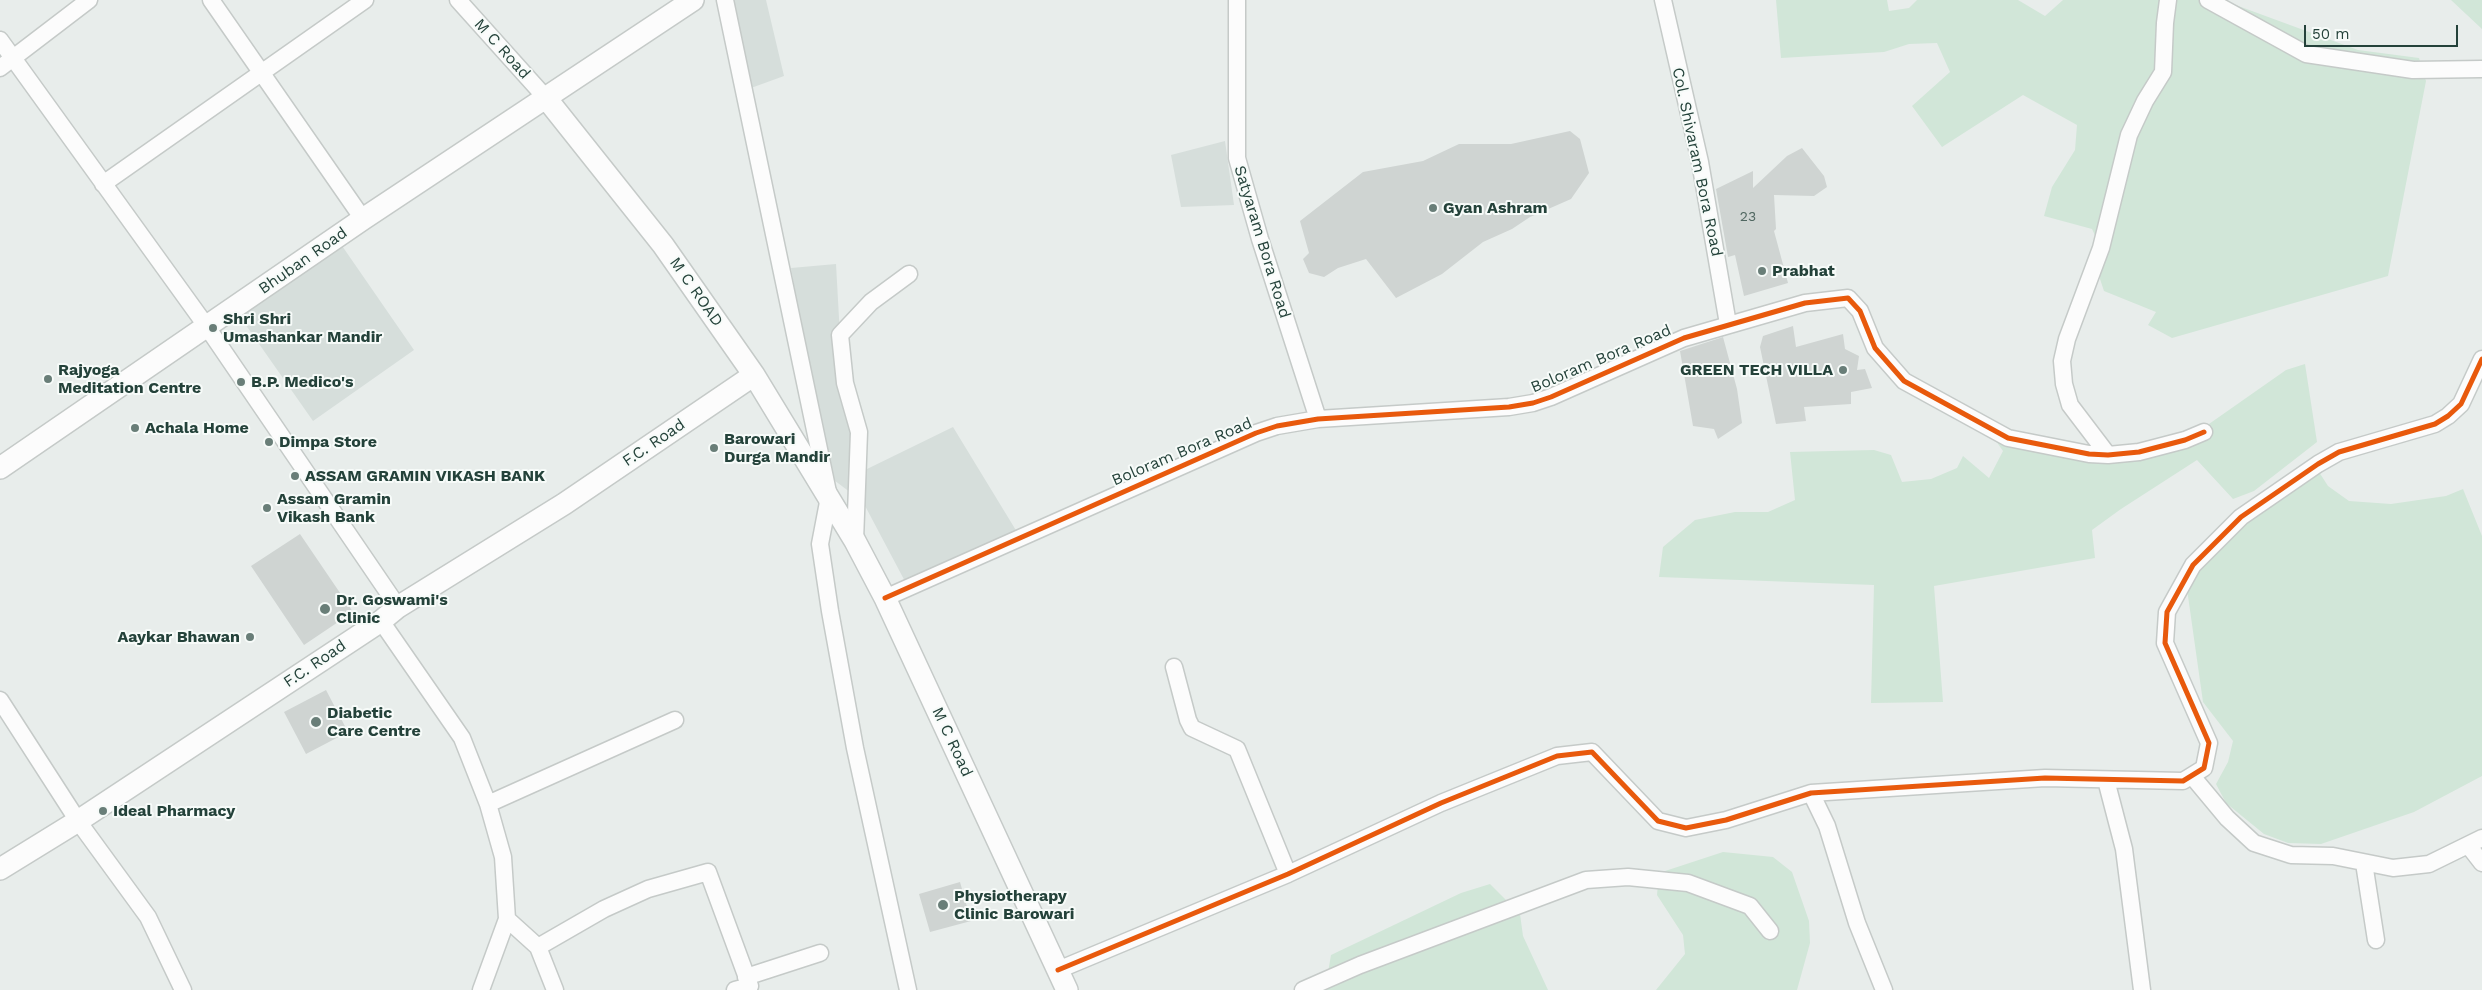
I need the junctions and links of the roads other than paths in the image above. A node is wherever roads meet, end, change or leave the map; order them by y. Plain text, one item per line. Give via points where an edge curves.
1 (89, 0) edge
2 (211, 0) edge
3 (366, 0) edge
4 (458, 0) edge
5 (693, 0) edge
6 (725, 0) edge
7 (1237, 0) edge
8 (1663, 0) edge
9 (2168, 0) edge
10 (2208, 0) edge
11 (0, 40) edge
12 (6, 64) edge
13 (2482, 69) edge
14 (260, 73) junction
15 (546, 98) junction
16 (103, 184) junction
17 (363, 219) junction
18 (909, 274) dead end
19 (1728, 324) junction
20 (207, 327) junction
21 (2482, 359) edge
22 (754, 375) junction
23 (1318, 419) junction
24 (2204, 432) dead end
25 (2108, 455) junction
26 (0, 468) edge
27 (829, 497) junction
28 (854, 540) junction
29 (885, 598) junction
30 (398, 607) junction
31 (381, 621) junction
32 (1174, 667) dead end
33 (0, 700) edge
34 (675, 720) dead end
35 (2192, 776) junction
36 (2106, 780) junction
37 (1811, 794) junction
38 (488, 804) junction
39 (78, 821) junction
40 (2475, 841) edge
41 (2364, 863) junction
42 (2482, 863) edge
43 (0, 869) edge
44 (1288, 874) junction
45 (507, 919) junction
46 (1770, 931) dead end
47 (2376, 940) dead end
48 (538, 948) junction
49 (820, 953) dead end
50 (1058, 970) junction
51 (746, 977) junction
52 (183, 990) edge
53 (481, 990) edge
54 (555, 990) edge
55 (735, 990) edge
56 (908, 990) edge
57 (1067, 990) edge
58 (1304, 990) edge
59 (1884, 990) edge
60 (2142, 990) edge

1 - 12 street
2 - 14 street
3 - 14 street
4 - 15 street, M C Road
5 - 15 street, Bhuban Road
6 - 27 street
7 - 23 street, Satyaram Bora Road via 1237,158
8 - 19 street, Col. Shivaram Bora Road via 1700,162
9 - 25 street via 2163,72 2129,135 2101,248 2062,361 2070,405
10 - 13 street via 2306,54 2413,70
11 - 12 street
12 - 16 street
14 - 16 street
14 - 17 street
15 - 17 street, Bhuban Road
15 - 22 street, M C ROAD via 663,245
16 - 20 street
17 - 20 street, Bhuban Road
18 - 28 street via 871,302 840,335 845,383 859,432
19 - 23 street, Boloram Bora Road via 1684,338 1533,403
19 - 25 street, Boloram Bora Road via 1805,303 1848,298 1860,311 1875,348 1904,381 2008,438
20 - 26 street, Bhuban Road
20 - 30 street
21 - 35 street via 2461,404 2448,416 2435,424 2339,452 2318,464 2240,518 2193,565 2167,612 2166,643 2209,742 2204,768
22 - 27 street, M C ROAD
22 - 30 street, F.C. Road via 564,504
23 - 29 street, Boloram Bora Road via 1277,426 1234,442
24 - 25 street, Boloram Bora Road via 2138,452
27 - 28 street, M C Road
27 - 56 street via 820,544 830,611 855,748
28 - 29 street, M C Road
29 - 50 street, M C Road
30 - 31 street, F.C. Road
31 - 38 street via 462,738
31 - 39 street, F.C. Road
32 - 44 street via 1192,728 1237,749
33 - 39 street
34 - 38 street
35 - 36 street via 2183,781
35 - 41 street via 2227,818 2254,843 2291,855 2333,856
36 - 37 street via 2045,778
36 - 60 street via 2124,849
37 - 44 street via 1726,820 1686,828 1658,821 1592,752 1557,756 1441,803
37 - 59 street via 1827,826 1857,922
38 - 45 street via 503,857
39 - 43 street, F.C. Road
39 - 52 street via 148,917
40 - 41 street via 2429,864 2393,868
40 - 42 street
41 - 47 street
44 - 50 street
45 - 48 street
45 - 53 street
46 - 58 street via 1750,906 1688,883 1628,877 1586,880 1360,965
48 - 51 street via 604,909 648,889 708,872
48 - 54 street
49 - 51 street
50 - 57 street, M C Road
51 - 55 street via 750,986

